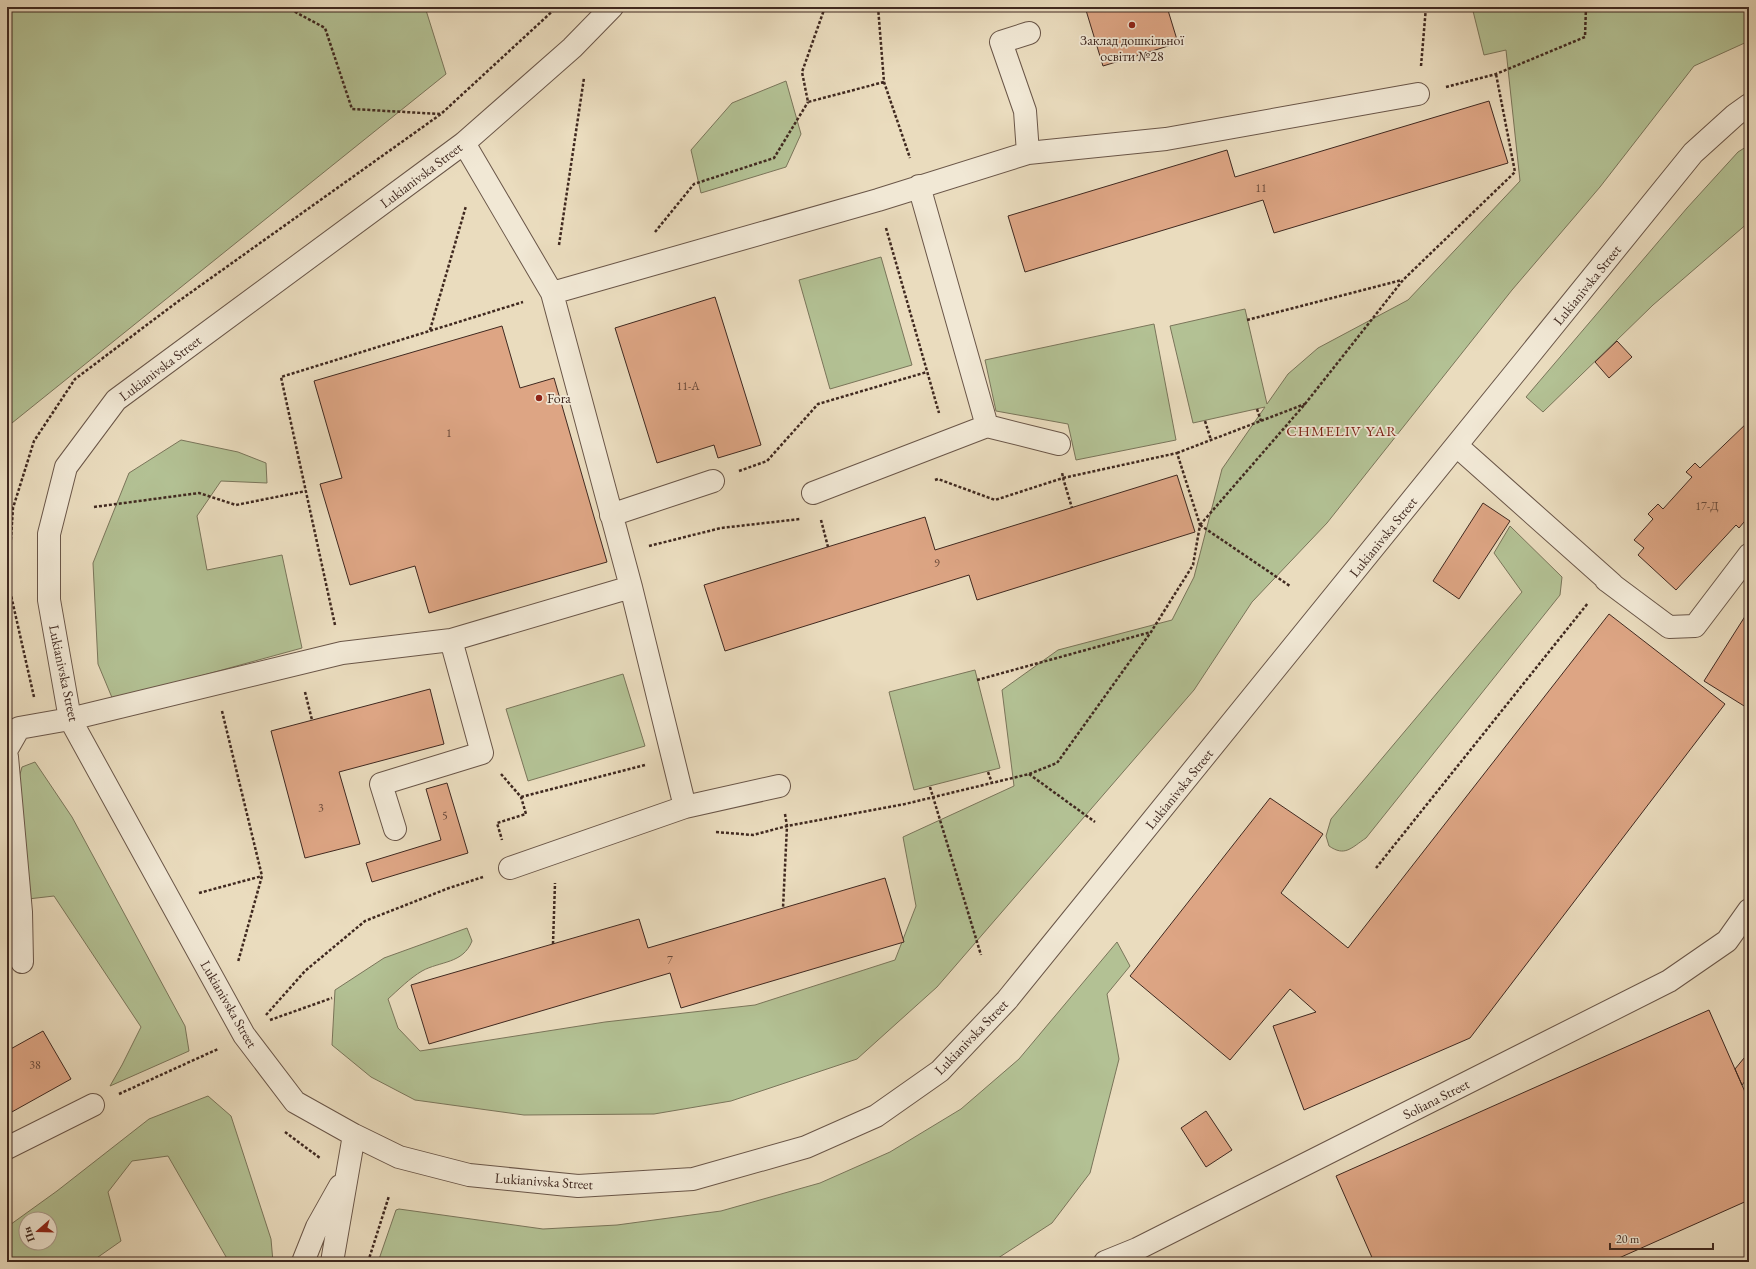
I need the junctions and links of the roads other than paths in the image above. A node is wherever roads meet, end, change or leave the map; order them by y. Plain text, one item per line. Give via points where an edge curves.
1 (612, 7) edge
2 (1029, 32) dead end
3 (1418, 94) road end
4 (1749, 105) edge
5 (464, 143) junction
6 (1028, 153) junction
7 (919, 186) junction
8 (552, 293) junction
9 (987, 426) junction
10 (1059, 444) road end
11 (1457, 446) junction
12 (714, 481) road end
13 (813, 493) road end
14 (611, 515) junction
15 (1749, 556) edge
16 (631, 586) junction
17 (451, 640) junction
18 (70, 719) junction
19 (7, 748) edge
20 (7, 757) edge
21 (779, 786) road end
22 (686, 807) junction
23 (395, 829) dead end
24 (510, 868) road end
25 (1749, 910) edge
26 (22, 962) dead end
27 (93, 1106) road end
28 (354, 1135) junction
29 (7, 1148) edge
30 (348, 1173) junction
31 (303, 1262) edge
32 (332, 1262) edge
33 (1105, 1262) edge

1 - 5 street, Lukianivska Street via 572,48
2 - 6 street via 1001,42 1025,111
3 - 6 street via 1166,139
4 - 11 street, Lukianivska Street via 1693,153
5 - 8 street
5 - 18 street, Lukianivska Street via 116,400 66,467 49,534 49,600
6 - 7 street
7 - 8 street
7 - 9 street
8 - 14 street
9 - 10 street
9 - 13 street
11 - 15 street via 1612,584 1606,580 1669,627 1695,626
11 - 28 street, Lukianivska Street via 1007,1000 940,1071 876,1116 806,1147 693,1178 578,1186 469,1175 399,1157
12 - 14 street
14 - 16 street
16 - 17 street
16 - 22 street
17 - 18 street via 342,653
17 - 23 street via 482,753 381,784
18 - 19 street via 19,728
18 - 28 street, Lukianivska Street via 244,1036 295,1102
20 - 26 street via 21,912
21 - 22 street
22 - 24 street
25 - 33 street, Soliana Street via 1727,941 1670,981 1137,1249
27 - 29 street
28 - 30 street
30 - 31 street via 316,1227
30 - 32 street

